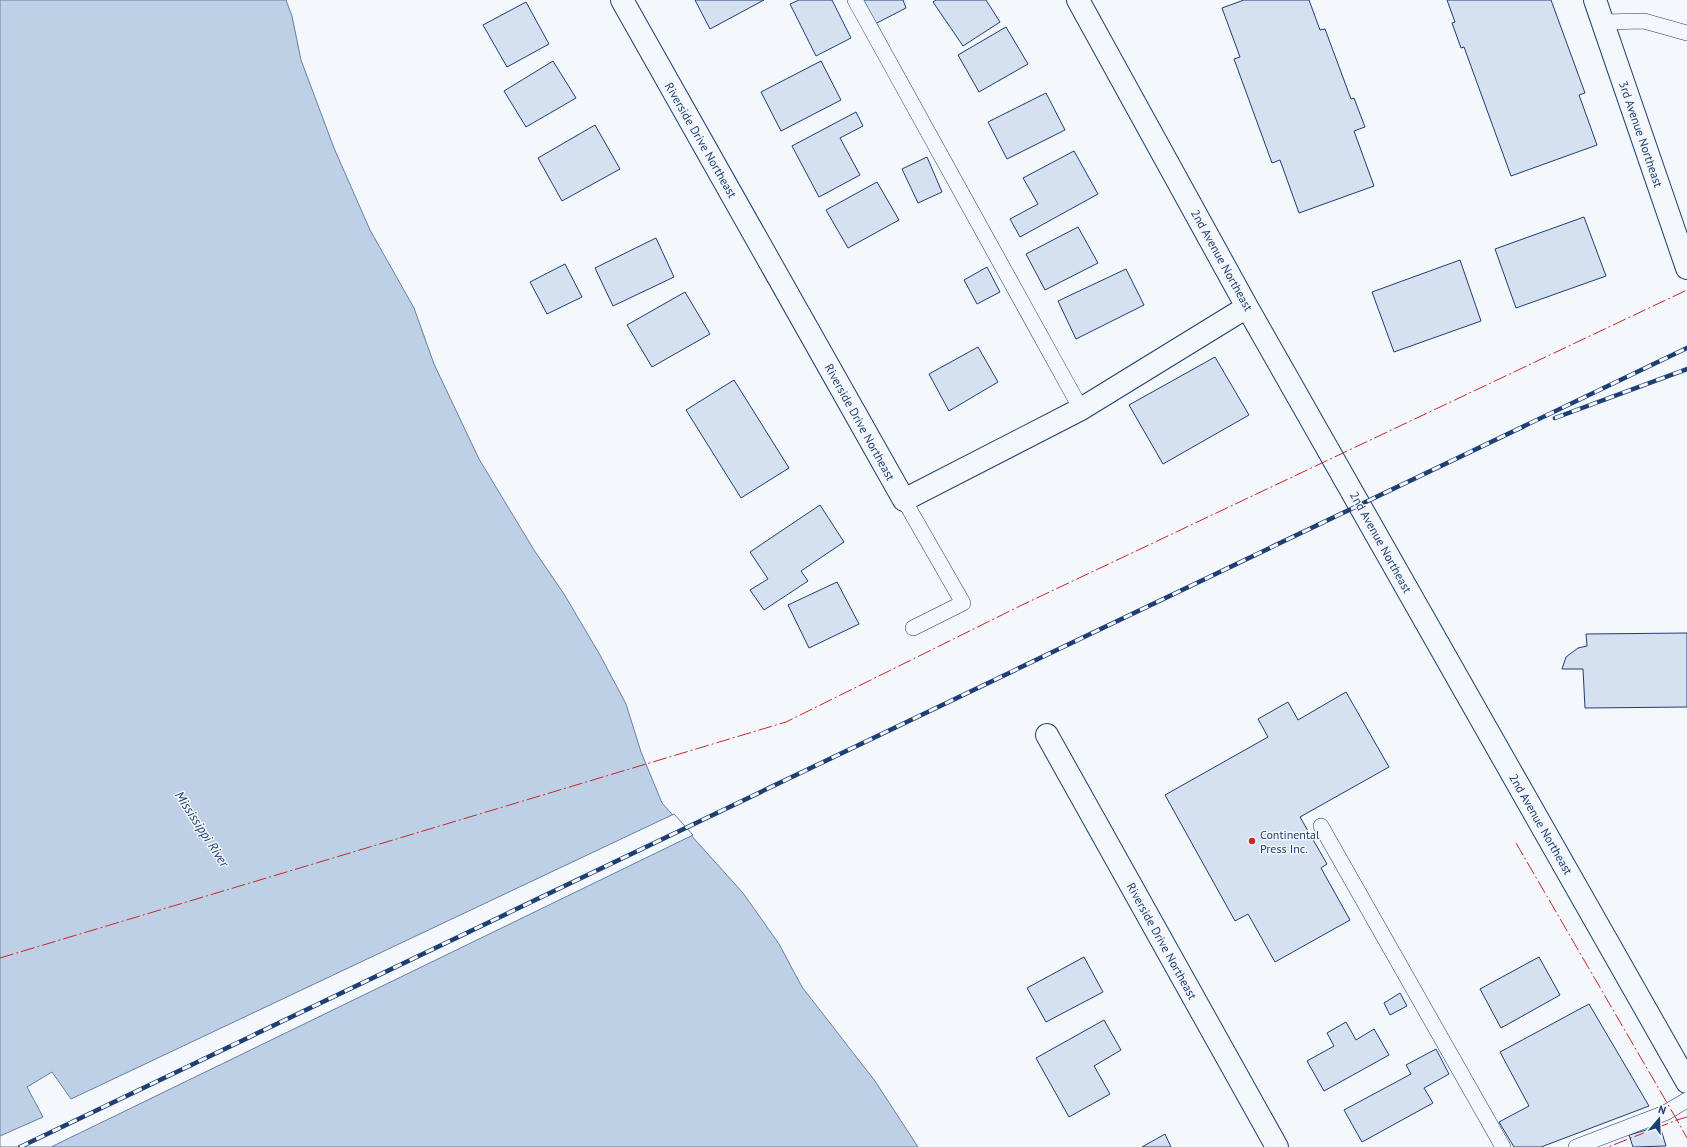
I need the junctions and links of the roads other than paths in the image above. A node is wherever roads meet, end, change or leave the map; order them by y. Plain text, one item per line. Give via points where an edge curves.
1 (622, 0) edge
2 (856, 0) edge
3 (1078, 0) edge
4 (1596, 0) edge
5 (1603, 22) junction
6 (1687, 33) edge
7 (1686, 264) edge
8 (1248, 307) junction
9 (1081, 409) junction
10 (904, 500) junction
11 (913, 628) dead end
12 (1047, 735) dead end
13 (1321, 826) dead end
14 (1687, 1082) edge
15 (1687, 1100) edge
16 (1277, 1147) edge
17 (1503, 1147) edge
18 (1576, 1147) edge

1 - 10 street, Riverside Drive Northeast
2 - 9 lane
3 - 8 street, 2nd Avenue Northeast
4 - 5 street, 3rd Avenue Northeast
5 - 6 lane via 1644,21
5 - 7 street, 3rd Avenue Northeast
8 - 9 street
8 - 14 street, 2nd Avenue Northeast
9 - 10 street
10 - 11 lane via 963,603
12 - 16 street, Riverside Drive Northeast
13 - 17 lane
15 - 18 lane via 1665,1113

